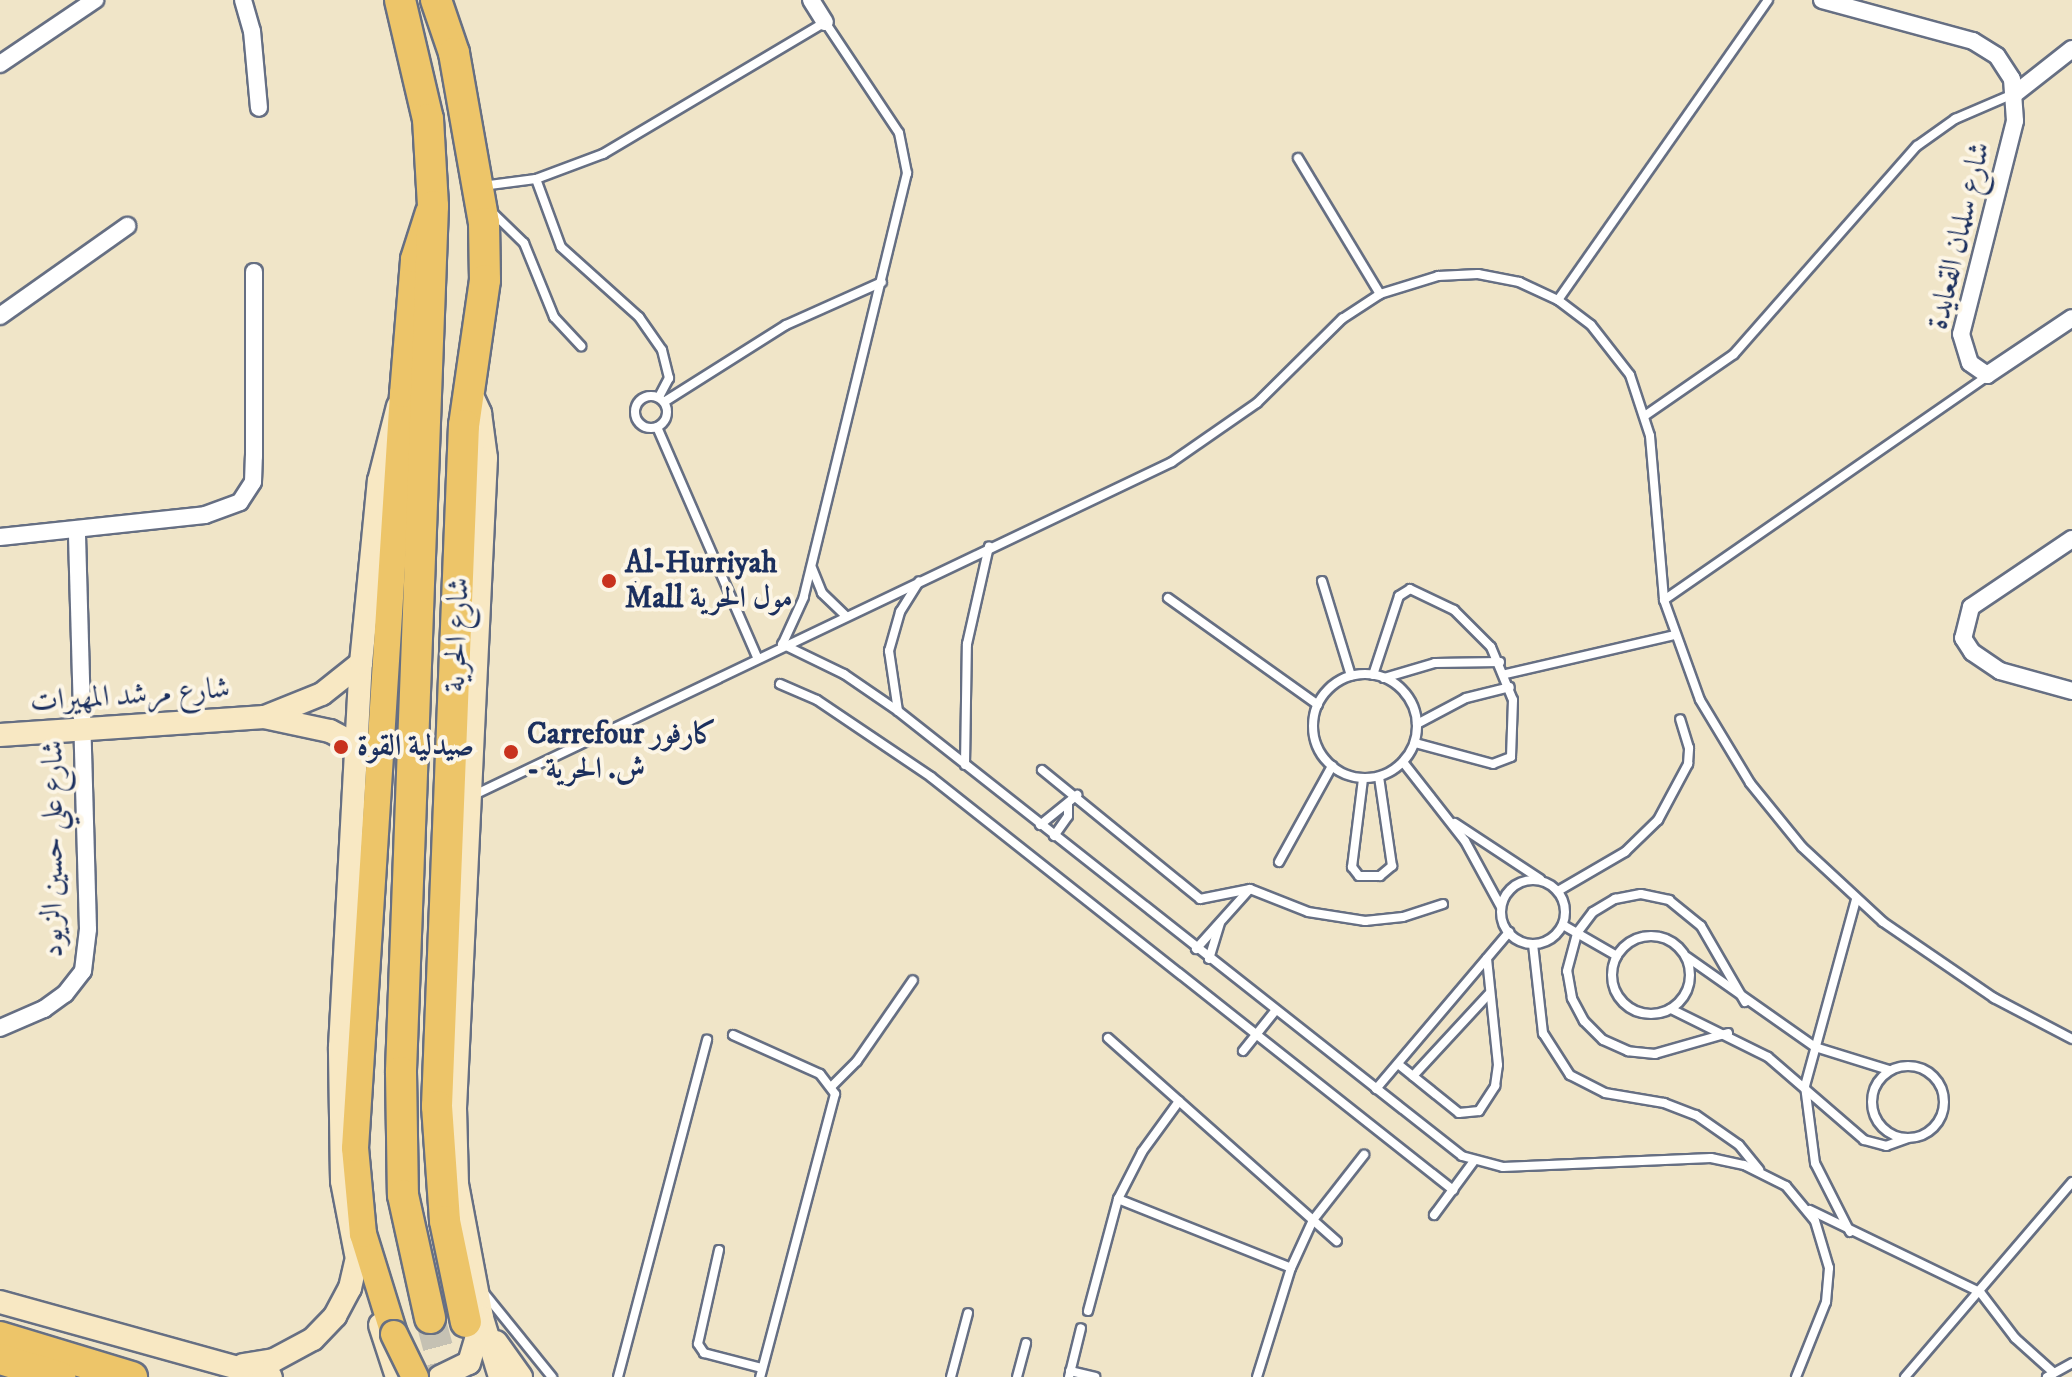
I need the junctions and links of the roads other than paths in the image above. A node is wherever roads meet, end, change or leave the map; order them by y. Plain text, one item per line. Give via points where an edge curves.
1 (95, 0) edge
2 (243, 0) edge
3 (400, 0) edge
4 (811, 0) edge
5 (1768, 0) edge
6 (1822, 0) edge
7 (440, 1) edge
8 (825, 22) junction
9 (2072, 49) edge
10 (0, 64) edge
11 (2016, 93) junction
12 (259, 108) dead end
13 (1298, 158) dead end
14 (536, 179) junction
15 (482, 196) junction
16 (433, 206) junction
17 (127, 226) dead end
18 (254, 272) dead end
19 (882, 282) junction
20 (1380, 294) junction
21 (1558, 300) junction
22 (0, 316) edge
23 (2070, 324) edge
24 (581, 346) dead end
25 (1987, 375) junction
26 (467, 386) junction
27 (403, 394) junction
28 (662, 400) junction
29 (1646, 415) junction
30 (657, 427) junction
31 (77, 530) junction
32 (0, 537) edge
33 (2072, 539) edge
34 (989, 546) junction
35 (811, 563) junction
36 (922, 578) junction
37 (1322, 581) dead end
38 (1168, 598) dead end
39 (1664, 600) junction
40 (845, 615) junction
41 (1675, 635) junction
42 (782, 644) junction
43 (757, 657) junction
44 (1500, 662) junction
45 (361, 663) junction
46 (1506, 674) junction
47 (1373, 675) junction
48 (1351, 676) junction
49 (1384, 678) junction
50 (780, 684) dead end
51 (1510, 687) junction
52 (2072, 691) edge
53 (1318, 705) junction
54 (898, 711) junction
55 (264, 717) junction
56 (1680, 719) dead end
57 (1417, 724) junction
58 (83, 728) junction
59 (0, 735) edge
60 (1415, 743) junction
61 (358, 746) junction
62 (1403, 762) junction
63 (965, 765) junction
64 (1332, 766) junction
65 (1042, 770) dead end
66 (1379, 777) junction
67 (1363, 779) junction
68 (1077, 795) junction
69 (471, 796) junction
70 (1068, 804) junction
71 (1451, 820) junction
72 (1040, 825) junction
73 (1054, 836) junction
74 (1279, 862) dead end
75 (1542, 881) junction
76 (1250, 889) junction
77 (1558, 891) junction
78 (1856, 900) junction
79 (1443, 904) dead end
80 (1502, 907) junction
81 (1220, 924) junction
82 (1563, 925) junction
83 (1509, 932) junction
84 (1577, 933) junction
85 (1533, 944) junction
86 (1196, 949) junction
87 (1684, 955) junction
88 (1617, 956) junction
89 (1209, 959) junction
90 (1487, 959) junction
91 (913, 980) dead end
92 (1489, 994) junction
93 (1745, 1002) junction
94 (1671, 1009) junction
95 (1275, 1011) junction
96 (0, 1028) edge
97 (1728, 1033) junction
98 (1256, 1034) junction
99 (733, 1035) dead end
100 (1108, 1038) dead end
101 (2072, 1039) edge
102 (707, 1040) dead end
103 (1815, 1047) junction
104 (1243, 1051) dead end
105 (1398, 1064) junction
106 (1889, 1070) junction
107 (1413, 1076) junction
108 (832, 1086) junction
109 (1805, 1086) junction
110 (1376, 1089) junction
111 (1179, 1101) junction
112 (1908, 1138) junction
113 (1364, 1155) dead end
114 (1474, 1161) junction
115 (1760, 1171) junction
116 (2072, 1182) edge
117 (1453, 1190) junction
118 (2062, 1194) junction
119 (1118, 1199) junction
120 (2072, 1201) edge
121 (1807, 1208) junction
122 (1434, 1215) dead end
123 (1313, 1220) junction
124 (1850, 1232) junction
125 (1337, 1241) dead end
126 (719, 1250) dead end
127 (357, 1257) junction
128 (1291, 1268) junction
129 (472, 1276) junction
130 (1980, 1292) junction
131 (0, 1302) edge
132 (1088, 1311) dead end
133 (968, 1313) dead end
134 (430, 1318) tunnel mouth
135 (474, 1320) junction
136 (1081, 1328) dead end
137 (388, 1334) junction
138 (0, 1337) edge
139 (1026, 1343) dead end
140 (0, 1359) edge
141 (2072, 1363) edge
142 (229, 1365) junction
143 (761, 1373) edge
144 (1069, 1374) edge
145 (2050, 1375) edge
146 (60, 1377) edge
147 (132, 1377) edge
148 (271, 1377) edge
149 (397, 1377) edge
150 (415, 1377) edge
151 (439, 1377) edge
152 (500, 1377) edge
153 (521, 1377) edge
154 (552, 1377) edge
155 (618, 1377) edge
156 (951, 1377) edge
157 (1017, 1377) edge
158 (1095, 1377) edge
159 (1257, 1377) edge
160 (1796, 1377) edge
161 (1905, 1377) edge

1 - 10 street
2 - 12 street via 252,31
3 - 16 highway, شارع الحرية via 428,119
4 - 8 street
5 - 21 lane
6 - 11 street via 1973,41 2006,67
7 - 15 highway, شارع الحرية
8 - 14 lane via 603,154
8 - 19 lane via 899,133 908,156
9 - 11 street
11 - 25 street, شارع سلمان القعايدة via 2015,121 1961,334 1965,355
11 - 29 lane via 1955,119 1917,146 1734,354
13 - 20 lane
14 - 15 lane
14 - 28 lane via 561,247 639,317 662,350 669,378
15 - 24 lane via 524,243 554,317
15 - 26 highway, شارع الحرية via 485,280
16 - 27 main road via 416,248
16 - 134 highway, شارع الحرية via 401,1072 403,1195
17 - 22 street
18 - 31 street via 254,456 248,493 240,502 205,515
19 - 28 lane via 786,325
19 - 35 lane
20 - 21 lane via 1438,276 1478,274 1519,282
20 - 34 lane via 1342,319 1266,394 1201,445 1142,478
21 - 29 lane via 1591,325 1619,357
23 - 25 street
25 - 39 lane
26 - 69 main road via 480,413 486,458
26 - 135 highway, شارع الحرية via 437,1106 445,1221
27 - 45 main road via 382,457
27 - 137 main road via 355,1148 370,1267
28 - 30 lane via 667,417
28 - 30 lane via 645,396 635,407 643,426
29 - 39 lane
30 - 43 lane
31 - 32 street
31 - 58 street, شارع علي حسين الزيود
33 - 52 street via 1988,592 1963,623 1963,638 1985,663
34 - 36 lane
34 - 63 lane via 967,644
35 - 40 lane via 822,593
35 - 42 lane via 799,613
36 - 40 lane
36 - 54 lane via 900,612 889,651
37 - 48 lane
38 - 53 lane
39 - 41 lane
40 - 42 lane
41 - 46 lane
41 - 78 lane via 1700,700 1750,783 1802,847
42 - 43 lane
42 - 54 lane via 844,674
43 - 69 lane
44 - 46 lane
44 - 47 lane via 1468,620 1410,589 1399,596
44 - 49 lane via 1435,663
45 - 55 main road, شارع مرشد المهيرات via 322,694
45 - 61 main road
46 - 51 lane
47 - 48 lane
47 - 49 lane
48 - 53 lane via 1331,687
49 - 57 lane via 1408,696
50 - 98 lane via 817,700 920,768
51 - 57 lane via 1466,698
51 - 60 lane via 1515,732 1506,762 1493,764
53 - 64 lane via 1314,738
54 - 63 lane
55 - 58 main road, شارع مرشد المهيرات
55 - 61 main road, شارع مرشد المهيرات via 330,731
56 - 77 lane via 1687,733 1688,764 1658,820 1625,852
57 - 60 lane
58 - 59 main road, شارع مرشد المهيرات
58 - 96 street, شارع علي حسين الزيود via 88,929 83,971 44,1009
60 - 62 lane
61 - 127 main road via 340,1090 342,1181
62 - 66 lane
62 - 71 lane
63 - 72 lane
64 - 67 lane
64 - 74 lane
65 - 68 lane
66 - 67 lane
66 - 67 lane via 1392,866 1380,876 1359,876 1352,867
68 - 70 lane
68 - 76 lane via 1193,896 1209,900
69 - 129 main road via 455,1108 457,1184
70 - 72 lane
70 - 73 lane via 1068,816
71 - 75 lane
71 - 80 lane
72 - 73 lane
73 - 86 lane
75 - 77 lane
75 - 80 lane via 1516,885
76 - 79 lane via 1308,912 1347,920 1403,917
76 - 81 lane
77 - 82 lane via 1565,907
78 - 101 lane via 1952,972
78 - 103 lane
80 - 83 lane
81 - 86 lane via 1208,930
81 - 89 lane
82 - 84 lane
82 - 85 lane via 1551,939
83 - 85 lane
83 - 90 lane
84 - 88 lane
84 - 93 lane via 1593,912 1615,899 1641,894 1669,900 1701,926
84 - 97 lane via 1568,958 1568,985 1584,1021 1603,1040 1628,1051 1655,1054
85 - 115 lane via 1543,1033 1561,1066 1593,1089 1696,1115 1739,1145
86 - 89 lane
87 - 88 lane via 1670,941 1650,936 1631,941
87 - 93 lane
87 - 94 lane via 1689,985
88 - 94 lane via 1612,976 1624,1003 1642,1013
89 - 95 lane
90 - 92 lane
90 - 105 lane
91 - 108 lane via 857,1061
92 - 107 lane
92 - 107 lane via 1497,1075 1479,1111 1459,1113
93 - 103 lane
94 - 97 lane
95 - 98 lane
95 - 110 lane
97 - 109 lane
98 - 104 lane
98 - 117 lane
99 - 108 lane via 820,1074
100 - 111 lane
102 - 155 lane
103 - 106 lane
103 - 109 lane
105 - 107 lane
105 - 110 lane
106 - 112 lane via 1873,1092 1873,1111 1890,1133
106 - 112 lane via 1917,1066 1933,1076 1943,1092 1939,1120 1926,1133
108 - 143 lane via 833,1114
109 - 112 lane via 1864,1140 1886,1146
109 - 124 lane via 1815,1163
110 - 114 lane
111 - 119 lane via 1142,1152
111 - 123 lane
113 - 123 lane
114 - 115 lane via 1503,1167 1711,1158
114 - 117 lane
115 - 121 lane via 1786,1186
116 - 118 lane
117 - 122 lane
118 - 120 lane
118 - 130 lane
119 - 128 lane
119 - 132 lane
121 - 124 lane
121 - 160 lane via 1827,1252 1829,1286
123 - 125 lane
123 - 128 lane
124 - 130 lane
126 - 143 lane via 698,1344 709,1355
127 - 137 main road
127 - 142 main road via 350,1288 335,1316 313,1339 274,1360
128 - 159 lane
129 - 135 main road
129 - 154 lane
130 - 145 lane
130 - 161 lane
131 - 142 main road
133 - 156 lane
135 - 151 main road via 479,1343 469,1363
135 - 152 main road
135 - 153 main road
136 - 144 lane
137 - 149 main road
137 - 150 main road, bridge
137 - 151 main road via 407,1367
138 - 147 highway
139 - 157 lane
140 - 146 highway
141 - 145 lane
142 - 148 main road
144 - 158 lane

